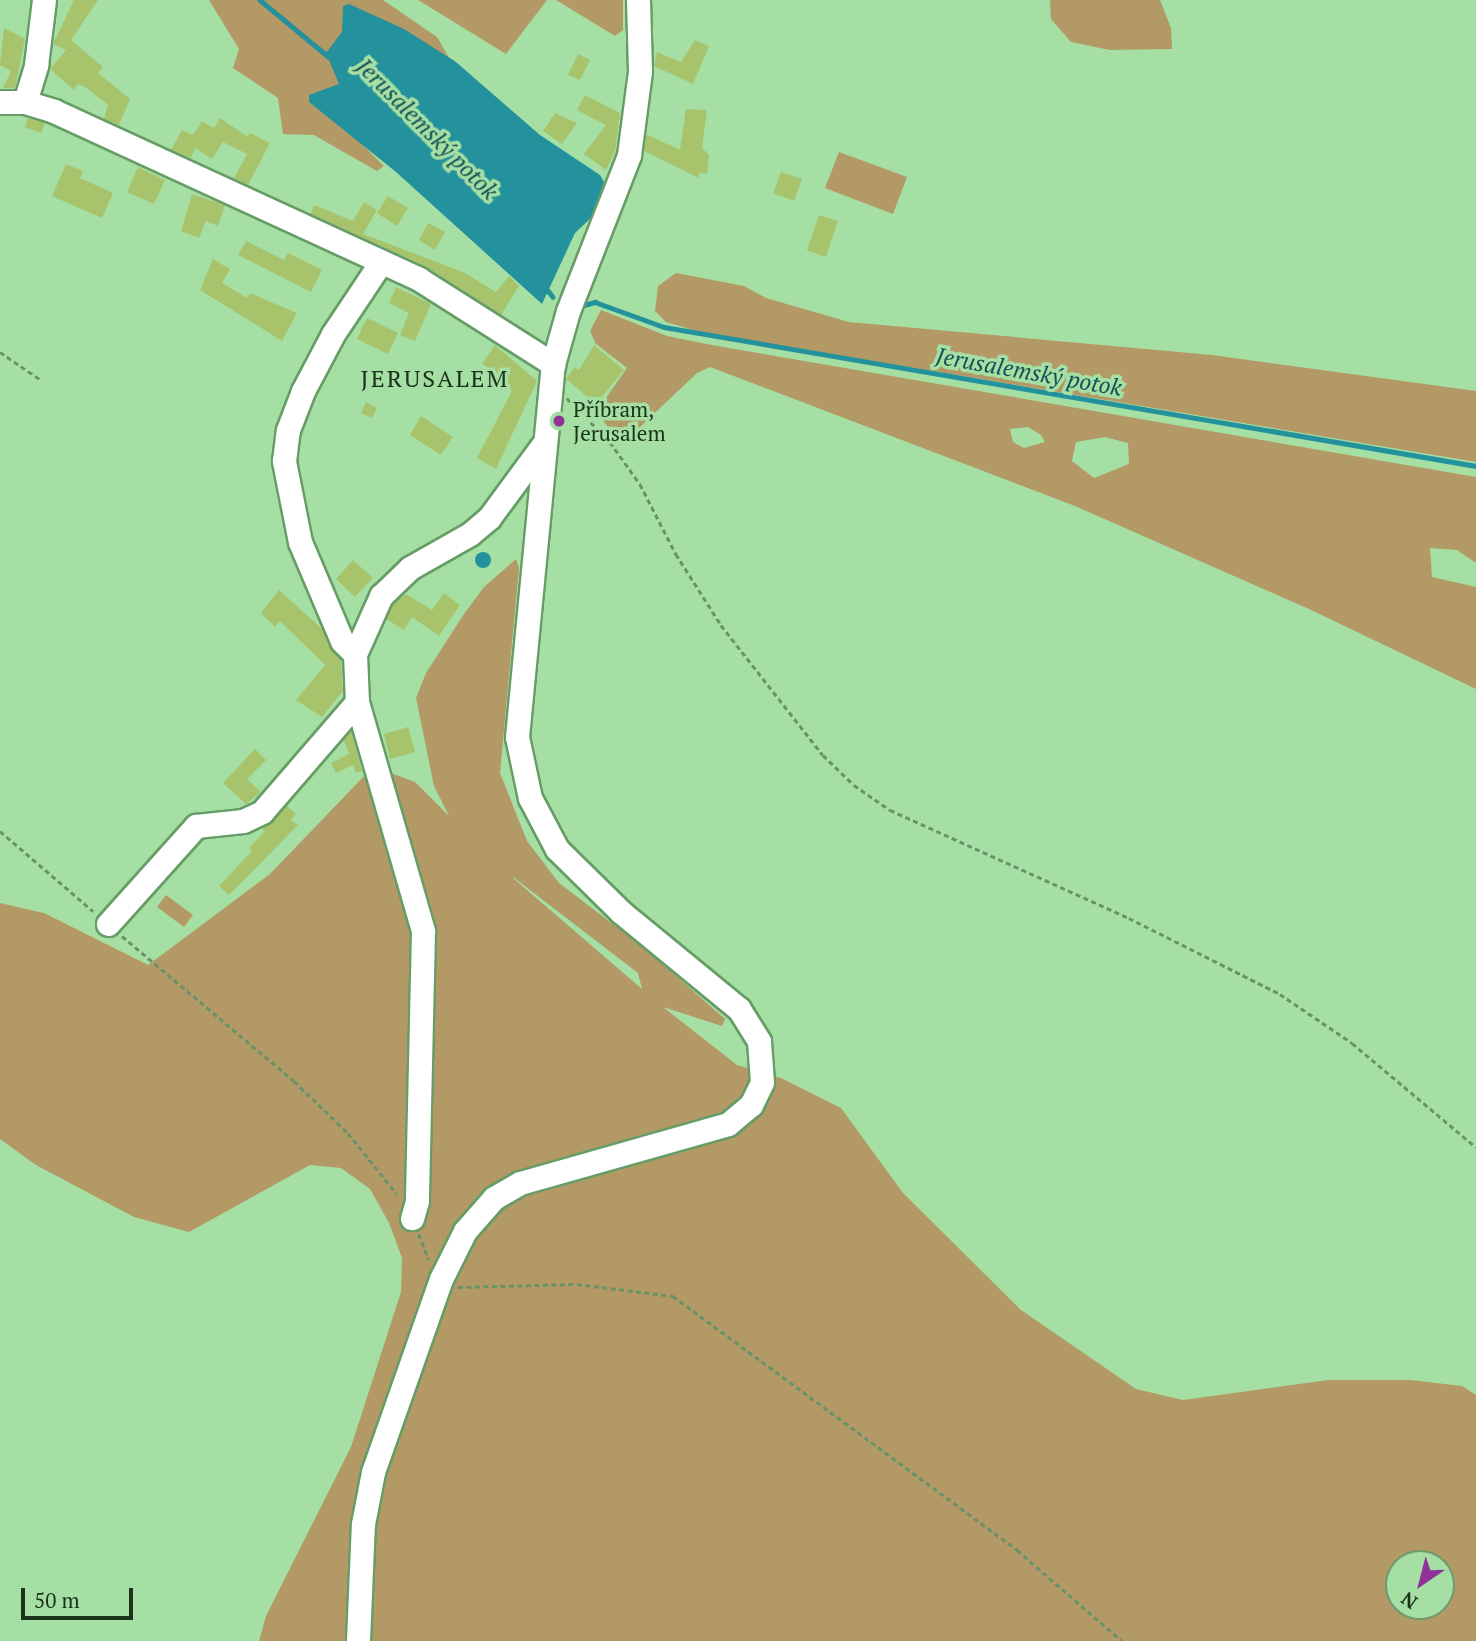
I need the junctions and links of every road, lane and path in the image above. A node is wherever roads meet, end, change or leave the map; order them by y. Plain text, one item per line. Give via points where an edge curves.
1 (44, 0) edge
2 (638, 0) edge
3 (0, 102) edge
4 (25, 102) junction
5 (381, 262) junction
6 (0, 352) edge
7 (553, 364) junction
8 (41, 380) dead end
9 (549, 388) junction
10 (544, 444) junction
11 (355, 654) junction
12 (357, 702) junction
13 (0, 831) edge
14 (108, 924) junction
15 (1476, 1147) edge
16 (412, 1218) junction
17 (441, 1279) junction
18 (359, 1641) edge
19 (1122, 1641) edge

1 - 4 street via 36,65
2 - 7 street via 640,71 629,155 564,322
3 - 4 street
4 - 5 street via 113,136
5 - 7 street via 448,293
5 - 11 street via 333,334 303,391 288,430 284,461 300,542 342,641
6 - 8 path
7 - 9 street
9 - 10 street
9 - 15 path via 578,406 610,442 640,484 676,554 721,625 823,755 854,785 890,810 1129,918 1280,993 1352,1043
10 - 11 street via 489,518 394,581 370,615
10 - 17 street via 518,705 517,737 530,798 550,838 576,870 739,1009 759,1041 764,1069 758,1094 728,1124 702,1135 552,1171 494,1198 465,1231
11 - 12 street
12 - 14 street via 262,813 243,821 196,826
12 - 16 street via 423,931 417,1201
13 - 14 path
14 - 16 path via 348,1133 388,1180
16 - 17 path
17 - 18 street via 373,1472 363,1524
17 - 19 path via 461,1288 577,1284 673,1296 1017,1550

